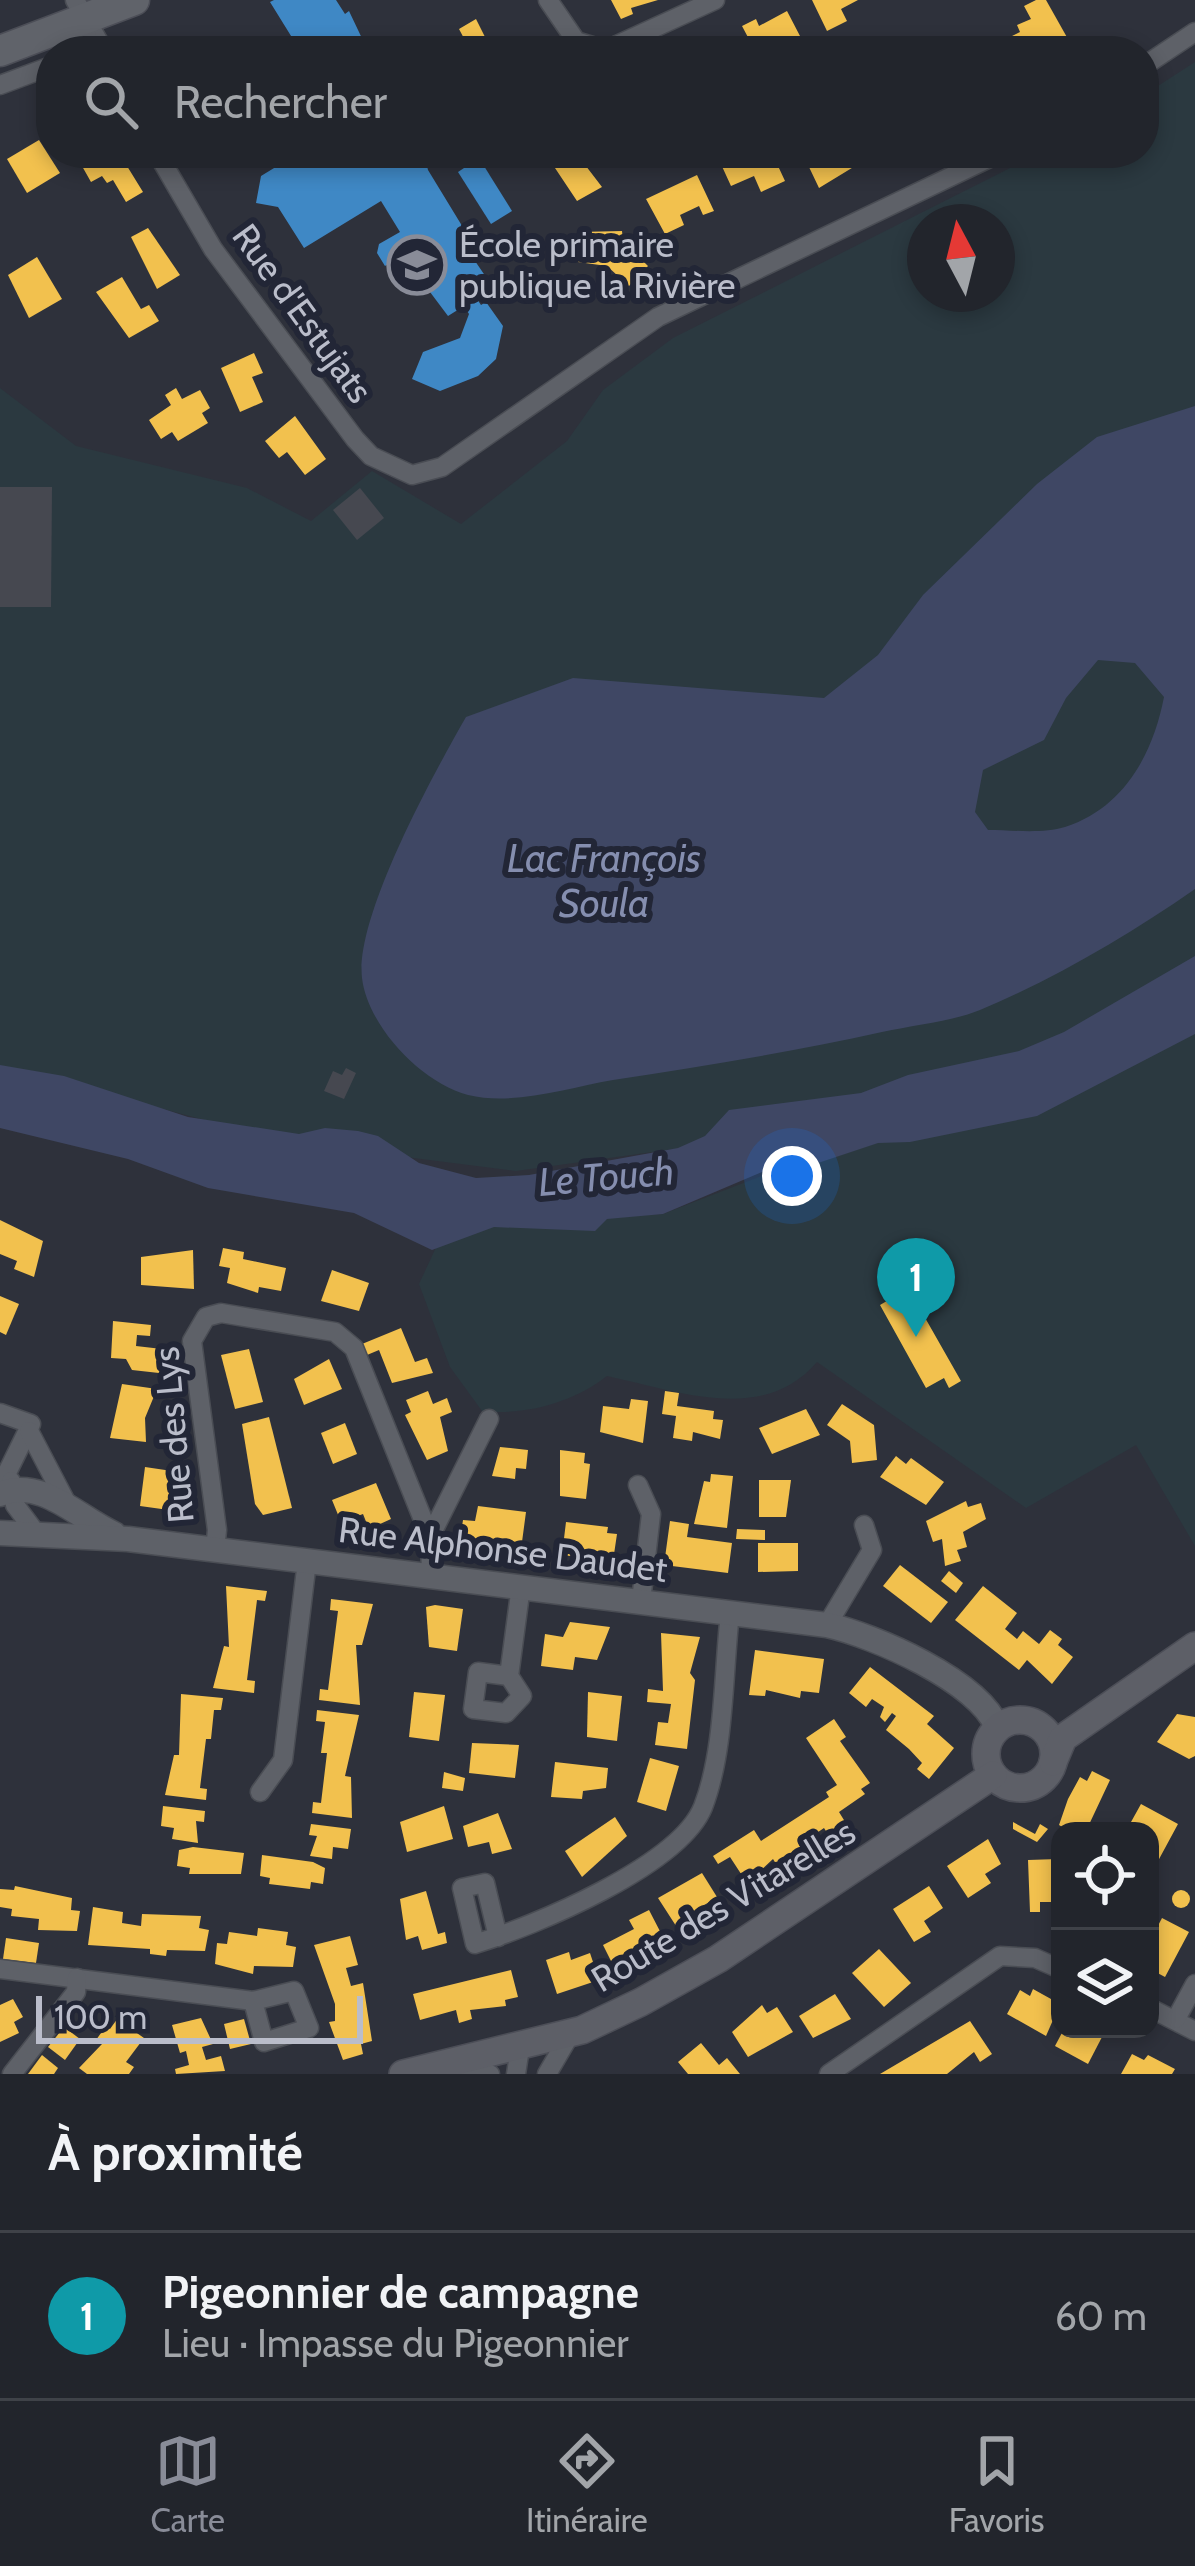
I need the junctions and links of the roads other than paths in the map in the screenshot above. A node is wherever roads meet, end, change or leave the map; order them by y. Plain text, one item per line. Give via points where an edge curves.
1 (134, 0) edge
2 (548, 0) edge
3 (715, 0) edge
4 (82, 10) edge
5 (1195, 32) edge
6 (573, 36) edge
7 (637, 36) edge
8 (0, 51) edge
9 (1159, 56) edge
10 (36, 72) edge
11 (0, 85) edge
12 (166, 168) edge
13 (969, 168) edge
14 (0, 1413) edge
15 (489, 1419) dead end
16 (30, 1427) junction
17 (5, 1485) edge
18 (638, 1485) dead end
19 (70, 1507) junction
20 (864, 1525) dead end
21 (0, 1533) edge
22 (36, 1533) junction
23 (430, 1537) junction
24 (128, 1539) junction
25 (215, 1550) junction
26 (307, 1561) junction
27 (431, 1575) junction
28 (521, 1586) junction
29 (641, 1601) junction
30 (730, 1613) junction
31 (827, 1625) junction
32 (1195, 1646) edge
33 (509, 1676) dead end
34 (1106, 1704) junction
35 (1040, 1726) junction
36 (997, 1727) junction
37 (1053, 1762) junction
38 (992, 1775) junction
39 (260, 1792) dead end
40 (498, 1937) dead end
41 (1051, 1965) edge
42 (0, 1969) edge
43 (77, 1978) junction
44 (1195, 1984) edge
45 (253, 2001) dead end
46 (1159, 2012) edge
47 (1176, 2019) junction
48 (1195, 2031) edge
49 (571, 2033) junction
50 (518, 2061) edge
51 (452, 2063) junction
52 (12, 2074) edge
53 (403, 2074) edge
54 (490, 2074) edge
55 (547, 2074) edge
56 (829, 2074) edge

1 - 4 main road
2 - 6 street
3 - 7 street
4 - 8 main road
5 - 9 street
10 - 11 street
12 - 13 street, Rue d'Estujats via 213,249 355,439 399,473 426,474 658,317
14 - 16 street
15 - 23 street, Rue des Lys
16 - 17 street
16 - 19 street via 52,1485
17 - 19 street
17 - 22 street
18 - 29 street via 651,1514
19 - 24 street
20 - 31 street via 872,1550
21 - 22 street, Rue Alphonse Daudet
22 - 24 street, Rue Alphonse Daudet
23 - 25 street, Rue des Lys via 345,1338 221,1312 206,1317 193,1341
23 - 27 street, Rue des Lys
24 - 25 street, Rue Alphonse Daudet
25 - 26 street, Rue Alphonse Daudet
26 - 27 street, Rue Alphonse Daudet
26 - 39 street via 283,1760
27 - 28 street, Rue Alphonse Daudet
28 - 29 street, Rue Alphonse Daudet
28 - 33 street
29 - 30 street, Rue Alphonse Daudet
30 - 31 street, Rue Alphonse Daudet
30 - 40 street via 707,1792 686,1833 567,1912
31 - 36 street, Rue Alphonse Daudet via 874,1637 970,1694
32 - 34 main road
34 - 35 main road
34 - 37 main road via 1063,1738
35 - 36 main road via 1011,1720
35 - 37 main road
36 - 38 main road via 985,1750
37 - 38 main road via 1027,1787
38 - 49 main road, Route des Vitarelles via 718,1959
41 - 56 street via 1000,1956
42 - 43 street
43 - 45 street
43 - 52 street via 76,1991
44 - 47 street
46 - 47 street
47 - 48 street
49 - 50 main road, Route des Vitarelles
49 - 55 street
50 - 51 main road, Route des Vitarelles
51 - 53 main road, Route des Vitarelles
51 - 54 street

